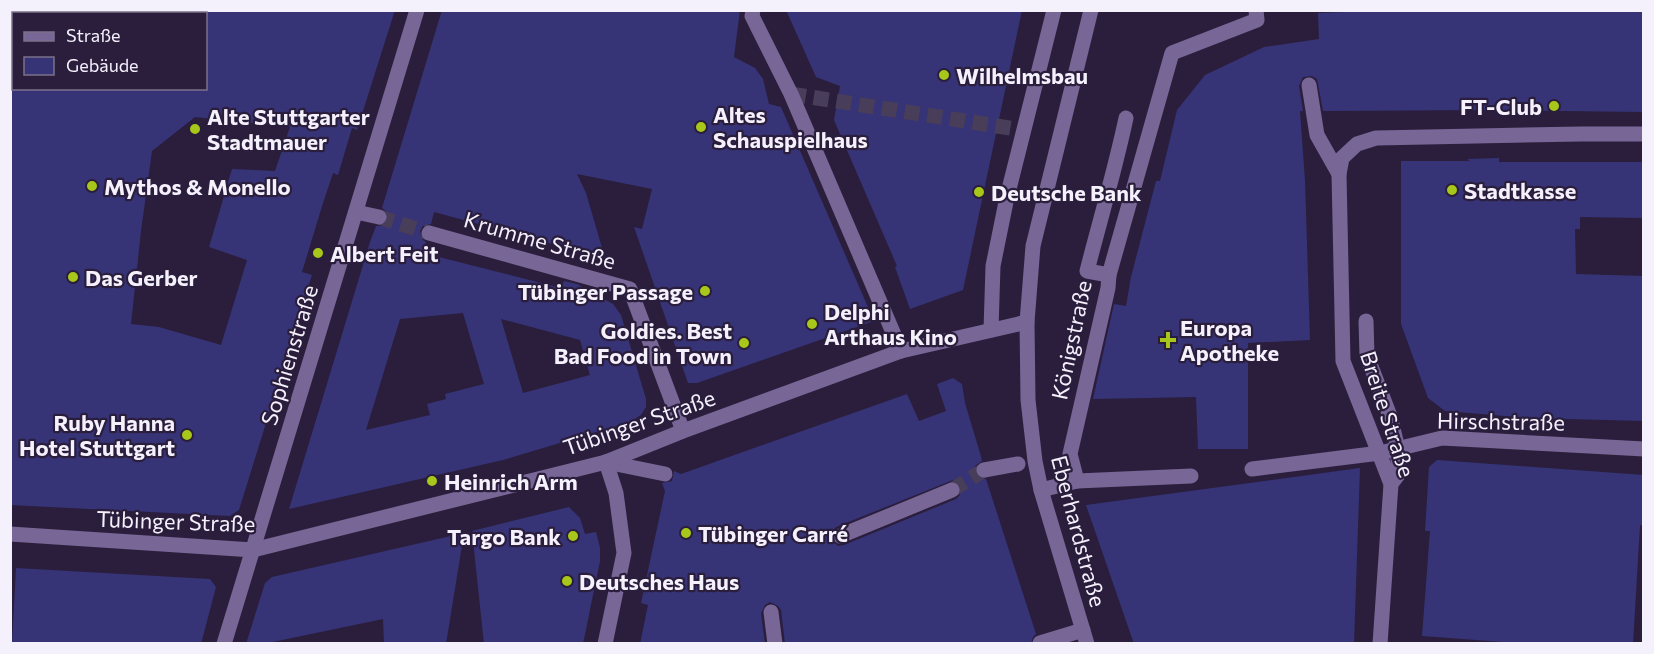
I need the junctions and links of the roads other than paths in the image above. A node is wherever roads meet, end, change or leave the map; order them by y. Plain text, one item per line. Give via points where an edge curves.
1 (417, 10) edge
2 (753, 10) edge
3 (1054, 10) edge
4 (1091, 10) edge
5 (1256, 10) edge
6 (1309, 85) dead end
7 (1126, 118) dead end
8 (1644, 134) edge
9 (1340, 174) junction
10 (356, 212) junction
11 (379, 218) tunnel mouth
12 (429, 233) tunnel mouth
13 (1109, 275) junction
14 (1366, 321) dead end
15 (1027, 322) junction
16 (991, 330) junction
17 (901, 351) junction
18 (682, 431) junction
19 (1398, 449) junction
20 (1644, 449) edge
21 (1380, 453) junction
22 (606, 462) junction
23 (1018, 464) dead end
24 (1252, 469) dead end
25 (984, 470) tunnel mouth
26 (665, 474) dead end
27 (1191, 476) dead end
28 (1077, 481) junction
29 (1390, 484) junction
30 (952, 490) tunnel mouth
31 (1041, 490) junction
32 (10, 534) edge
33 (840, 536) dead end
34 (253, 550) junction
35 (771, 612) dead end
36 (1085, 637) edge
37 (1040, 643) edge
38 (224, 644) edge
39 (605, 644) edge
40 (775, 644) edge
41 (1380, 644) edge

1 - 10 street, Sophienstraße
2 - 17 street via 752,16 791,94
3 - 16 street via 993,266
4 - 15 street, Königstraße via 1033,246
5 - 13 street via 1257,20 1172,52
6 - 9 street via 1317,135
7 - 13 street, Königstraße via 1088,271
8 - 9 street, Breite Straße via 1376,138 1357,144 1342,158
9 - 21 street, Breite Straße via 1343,361
10 - 11 street
10 - 34 street, Sophienstraße
12 - 18 street, Krumme Straße via 630,289
13 - 28 street, Königstraße via 1070,454
14 - 19 street via 1367,356
15 - 16 street, Tübinger Straße
15 - 31 street, Eberhardstraße via 1028,400
16 - 17 street, Tübinger Straße
17 - 18 street, Tübinger Straße
18 - 22 street, Tübinger Straße
19 - 20 street, Hirschstraße via 1442,438
19 - 21 street, Hirschstraße
19 - 29 street via 1398,475
21 - 24 street, Hirschstraße
21 - 29 street, Breite Straße
22 - 26 street
22 - 34 street, Tübinger Straße
22 - 39 street via 616,493 624,553
23 - 25 street, Eberhardstraße
27 - 28 street
28 - 31 street
29 - 41 street, Breite Straße
30 - 33 street
31 - 36 street, Eberhardstraße
32 - 34 street, Tübinger Straße
34 - 38 street, Sophienstraße
35 - 40 street
36 - 37 street

